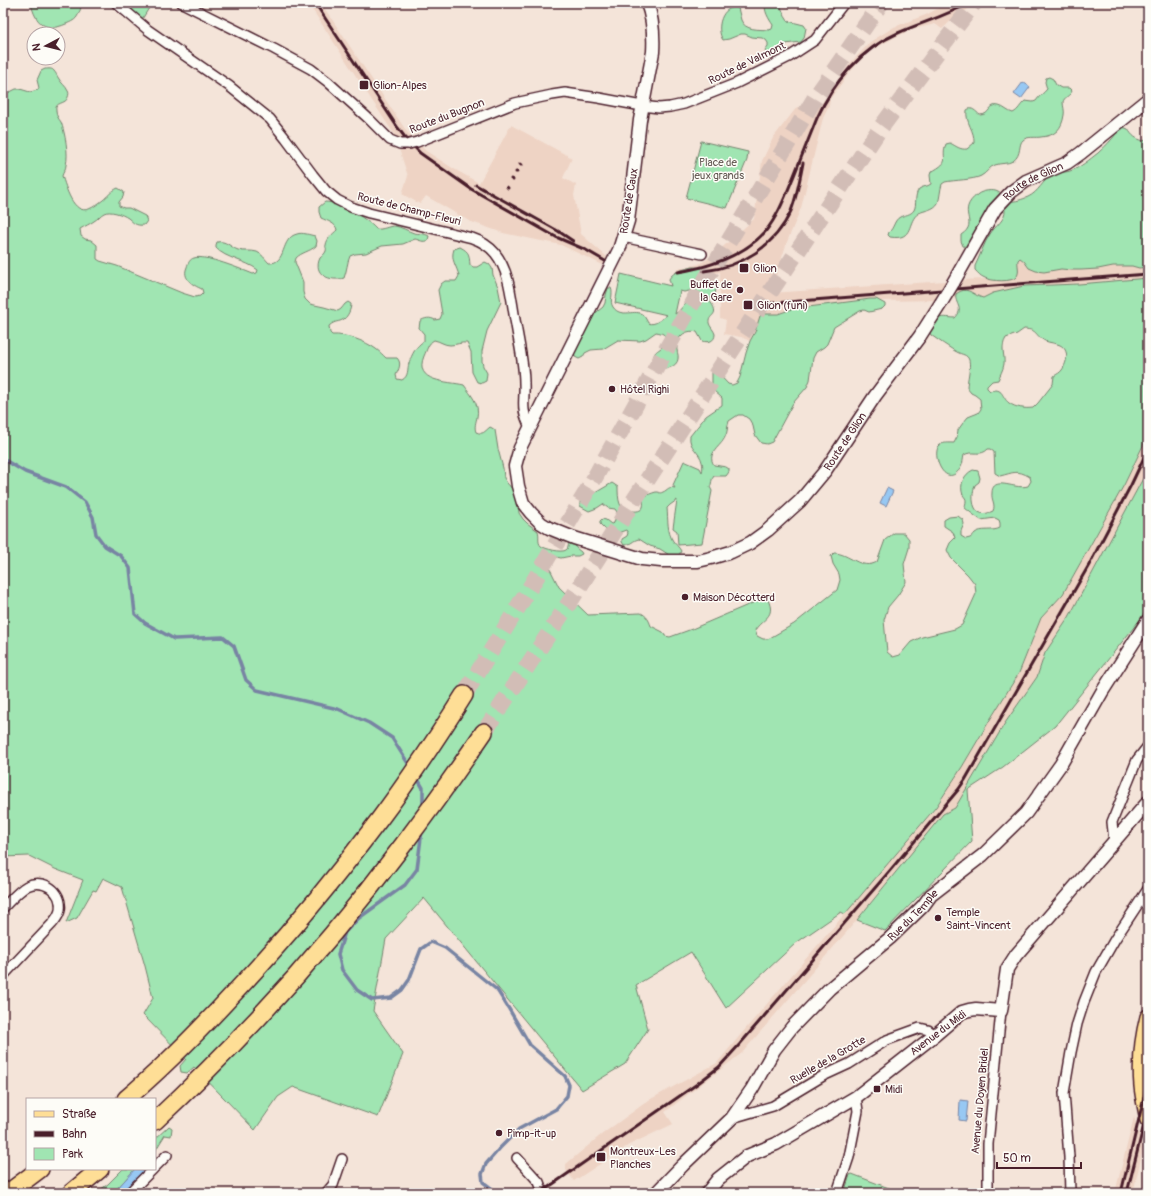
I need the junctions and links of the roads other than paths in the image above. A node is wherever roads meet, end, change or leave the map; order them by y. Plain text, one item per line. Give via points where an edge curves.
1 (116, 3) edge
2 (182, 3) edge
3 (647, 3) edge
4 (844, 3) edge
5 (1148, 99) edge
6 (642, 106) junction
7 (623, 237) junction
8 (702, 254) dead end
9 (530, 427) junction
10 (1148, 620) edge
11 (464, 695) tunnel mouth
12 (484, 732) tunnel mouth
13 (1148, 746) edge
14 (1148, 802) edge
15 (1114, 841) junction
16 (1148, 889) edge
17 (3, 908) edge
18 (3, 976) edge
19 (1001, 1011) junction
20 (1148, 1017) edge
21 (935, 1035) junction
22 (856, 1097) junction
23 (127, 1098) edge
24 (732, 1118) junction
25 (156, 1120) edge
26 (1148, 1120) edge
27 (167, 1155) dead end
28 (516, 1158) dead end
29 (342, 1159) dead end
30 (156, 1166) edge
31 (39, 1170) edge
32 (99, 1170) edge
33 (152, 1170) edge
34 (8, 1193) edge
35 (71, 1193) edge
36 (130, 1193) edge
37 (326, 1193) edge
38 (543, 1193) edge
39 (656, 1193) edge
40 (707, 1193) edge
41 (837, 1193) edge
42 (988, 1193) edge
43 (1070, 1193) edge

1 - 9 street, Route de Champ-Fleuri via 148,30 229,86 270,119 326,191 337,200 369,213 472,238 492,250 504,268 508,281 520,347 524,382 523,407
2 - 6 street, Route du Bugnon, bridge via 311,69 394,143 417,142 515,103 565,93
3 - 6 street, Route de Caux via 652,20 653,41
4 - 6 street, Route de Valmont via 815,40 790,57 737,83 684,104 664,108
5 - 9 street, Route de Glion, bridge via 1067,163 1026,181 1011,192 996,210 920,336 824,471 800,501 750,543 731,552 698,561 662,561 642,559 549,528 523,503 518,486 515,466
6 - 7 street, Route de Caux via 628,221
7 - 8 street
7 - 9 street, Route de Caux via 616,257
10 - 24 street, Rue du Temple via 1102,692 1061,764 1026,813 983,855 931,895 890,938 829,989 792,1027 774,1050
11 - 23 highway via 384,813 282,941 187,1042
12 - 25 highway via 403,845 342,922 251,1025
13 - 15 street via 1137,760 1112,822
14 - 15 street
15 - 19 street via 1012,960 1006,974
16 - 43 street via 1096,972 1077,1024 1064,1093
17 - 18 street via 24,888 37,884 55,891 60,905 58,915 52,924
19 - 21 street, Avenue du Midi via 976,1009 962,1012
19 - 42 street, Avenue du Doyen Bridel via 988,1144
20 - 26 main road via 1141,1068
21 - 22 street, Avenue du Midi
21 - 24 street, Ruelle de la Grotte via 920,1028 887,1040 850,1064 822,1076 773,1106
22 - 40 street, Avenue du Midi via 776,1144 747,1156 718,1179
22 - 41 street via 858,1111 852,1142
24 - 39 street, Rue du Temple
27 - 30 street
28 - 38 street via 539,1182
29 - 37 street via 333,1185
31 - 34 highway
32 - 35 highway
33 - 36 street

